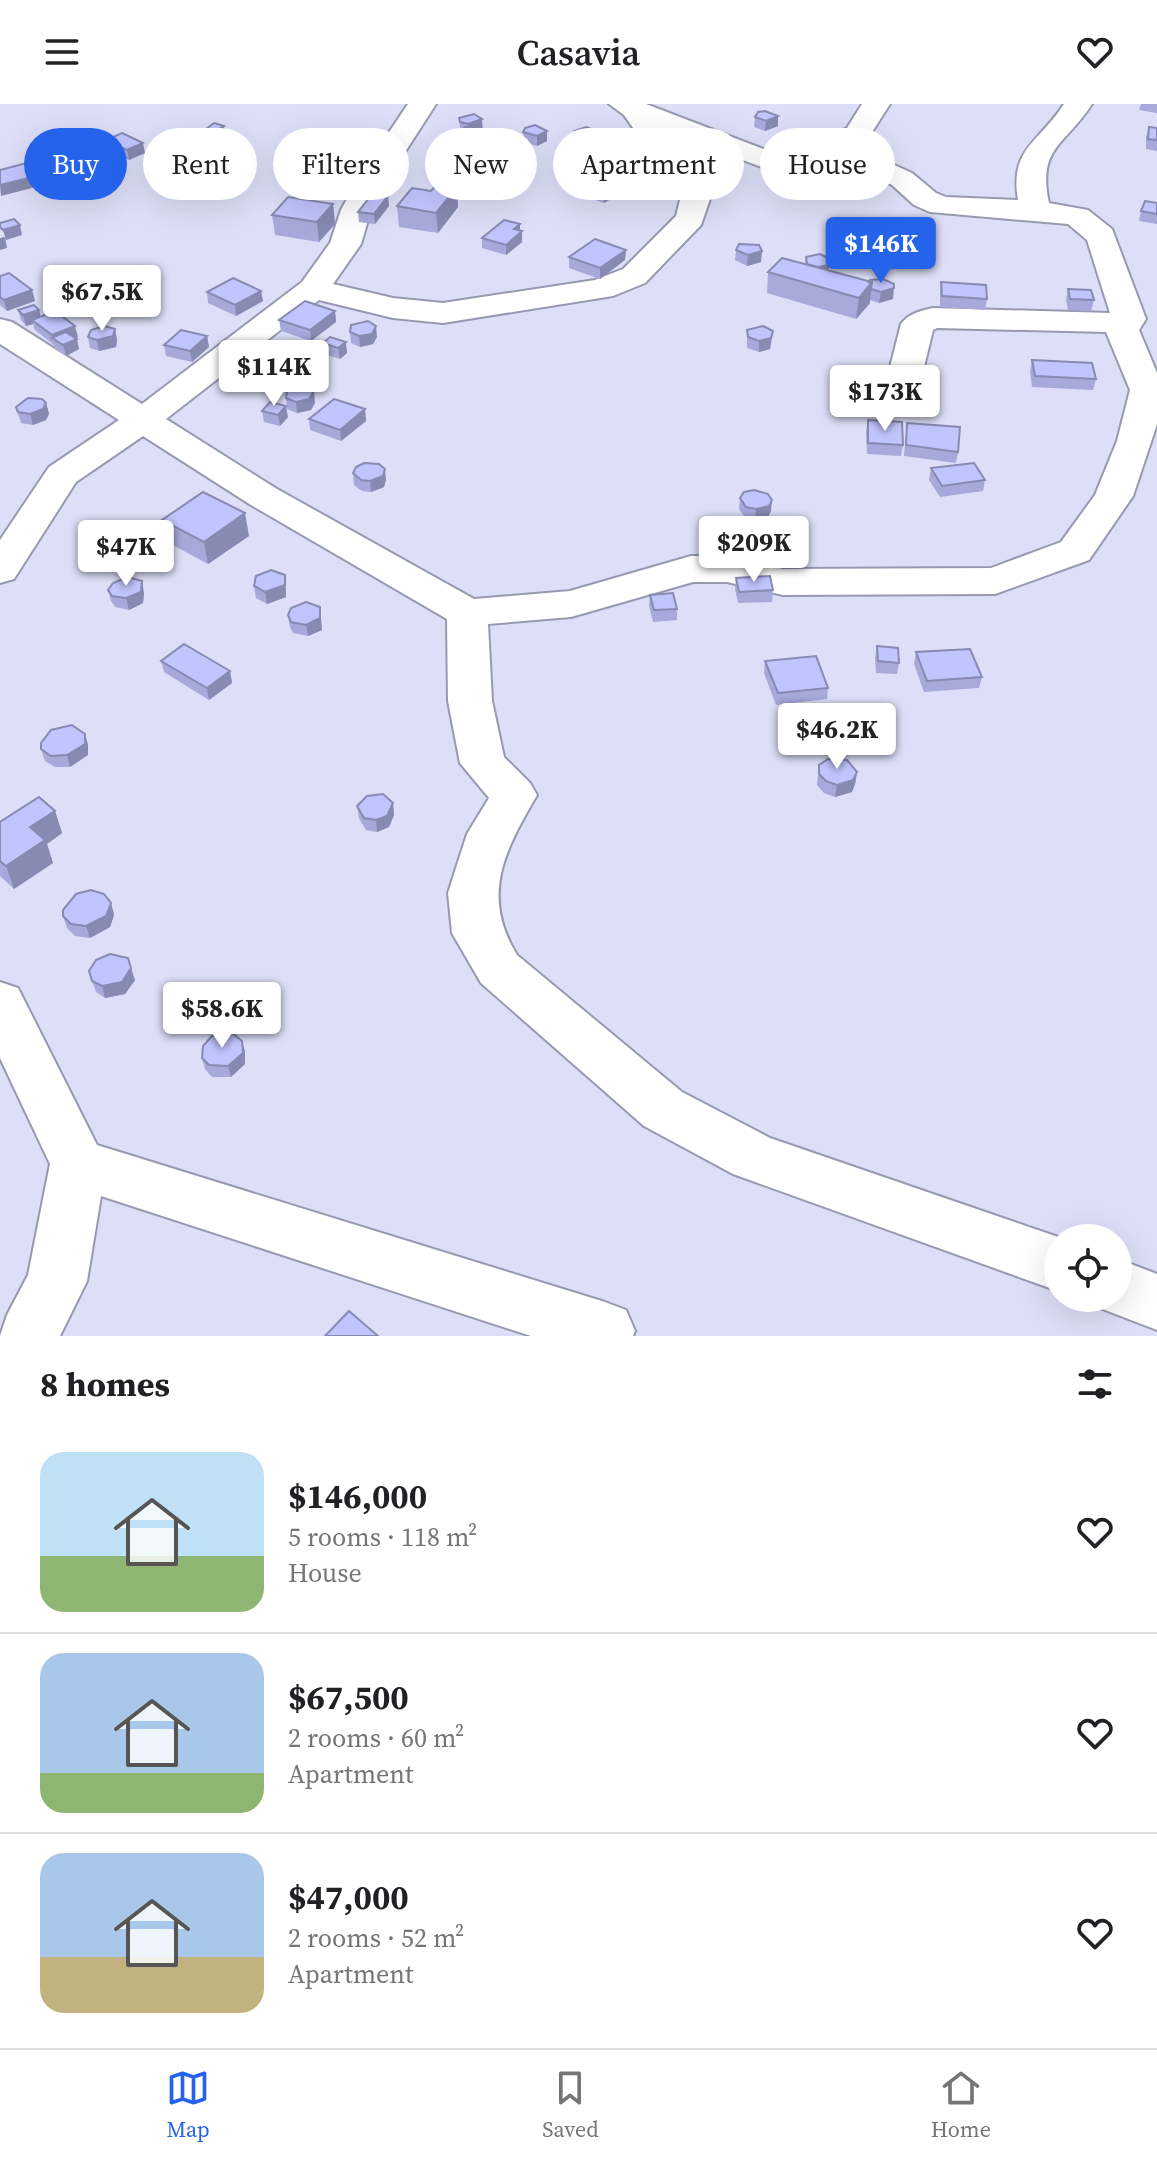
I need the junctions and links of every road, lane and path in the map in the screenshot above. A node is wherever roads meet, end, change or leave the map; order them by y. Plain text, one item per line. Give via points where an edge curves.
1 (422, 104) edge
2 (876, 104) edge
3 (1078, 104) edge
4 (629, 106) edge
5 (861, 128) edge
6 (760, 157) edge
7 (895, 176) edge
8 (1035, 210) junction
9 (313, 289) junction
10 (1137, 320) edge
11 (0, 329) edge
12 (905, 375) dead end
13 (143, 420) junction
14 (4, 554) edge
15 (467, 613) junction
16 (0, 1003) edge
17 (78, 1164) junction
18 (1044, 1259) edge
19 (1132, 1292) edge
20 (1157, 1302) edge
21 (605, 1331) dead end
22 (28, 1336) edge

1 - 9 street via 368,188 345,244
2 - 5 street
3 - 8 street via 1034,154 1027,180
4 - 6 street
4 - 9 street via 696,196 690,219 634,276 602,289 443,313 393,308
7 - 8 street via 941,206
8 - 10 street via 1077,216 1101,236
9 - 13 street
10 - 12 street via 933,318 918,324
10 - 15 street via 1122,330 1147,390 1135,441 1114,496 1075,551 995,581 783,582 727,569 691,569 571,604
11 - 13 street
13 - 14 street via 62,475
13 - 15 street via 264,497
15 - 18 street via 470,701 483,763 514,795 491,834 472,893 477,933 499,969 663,1109 753,1157
16 - 17 street
17 - 21 street
17 - 22 street via 57,1281
19 - 20 street

